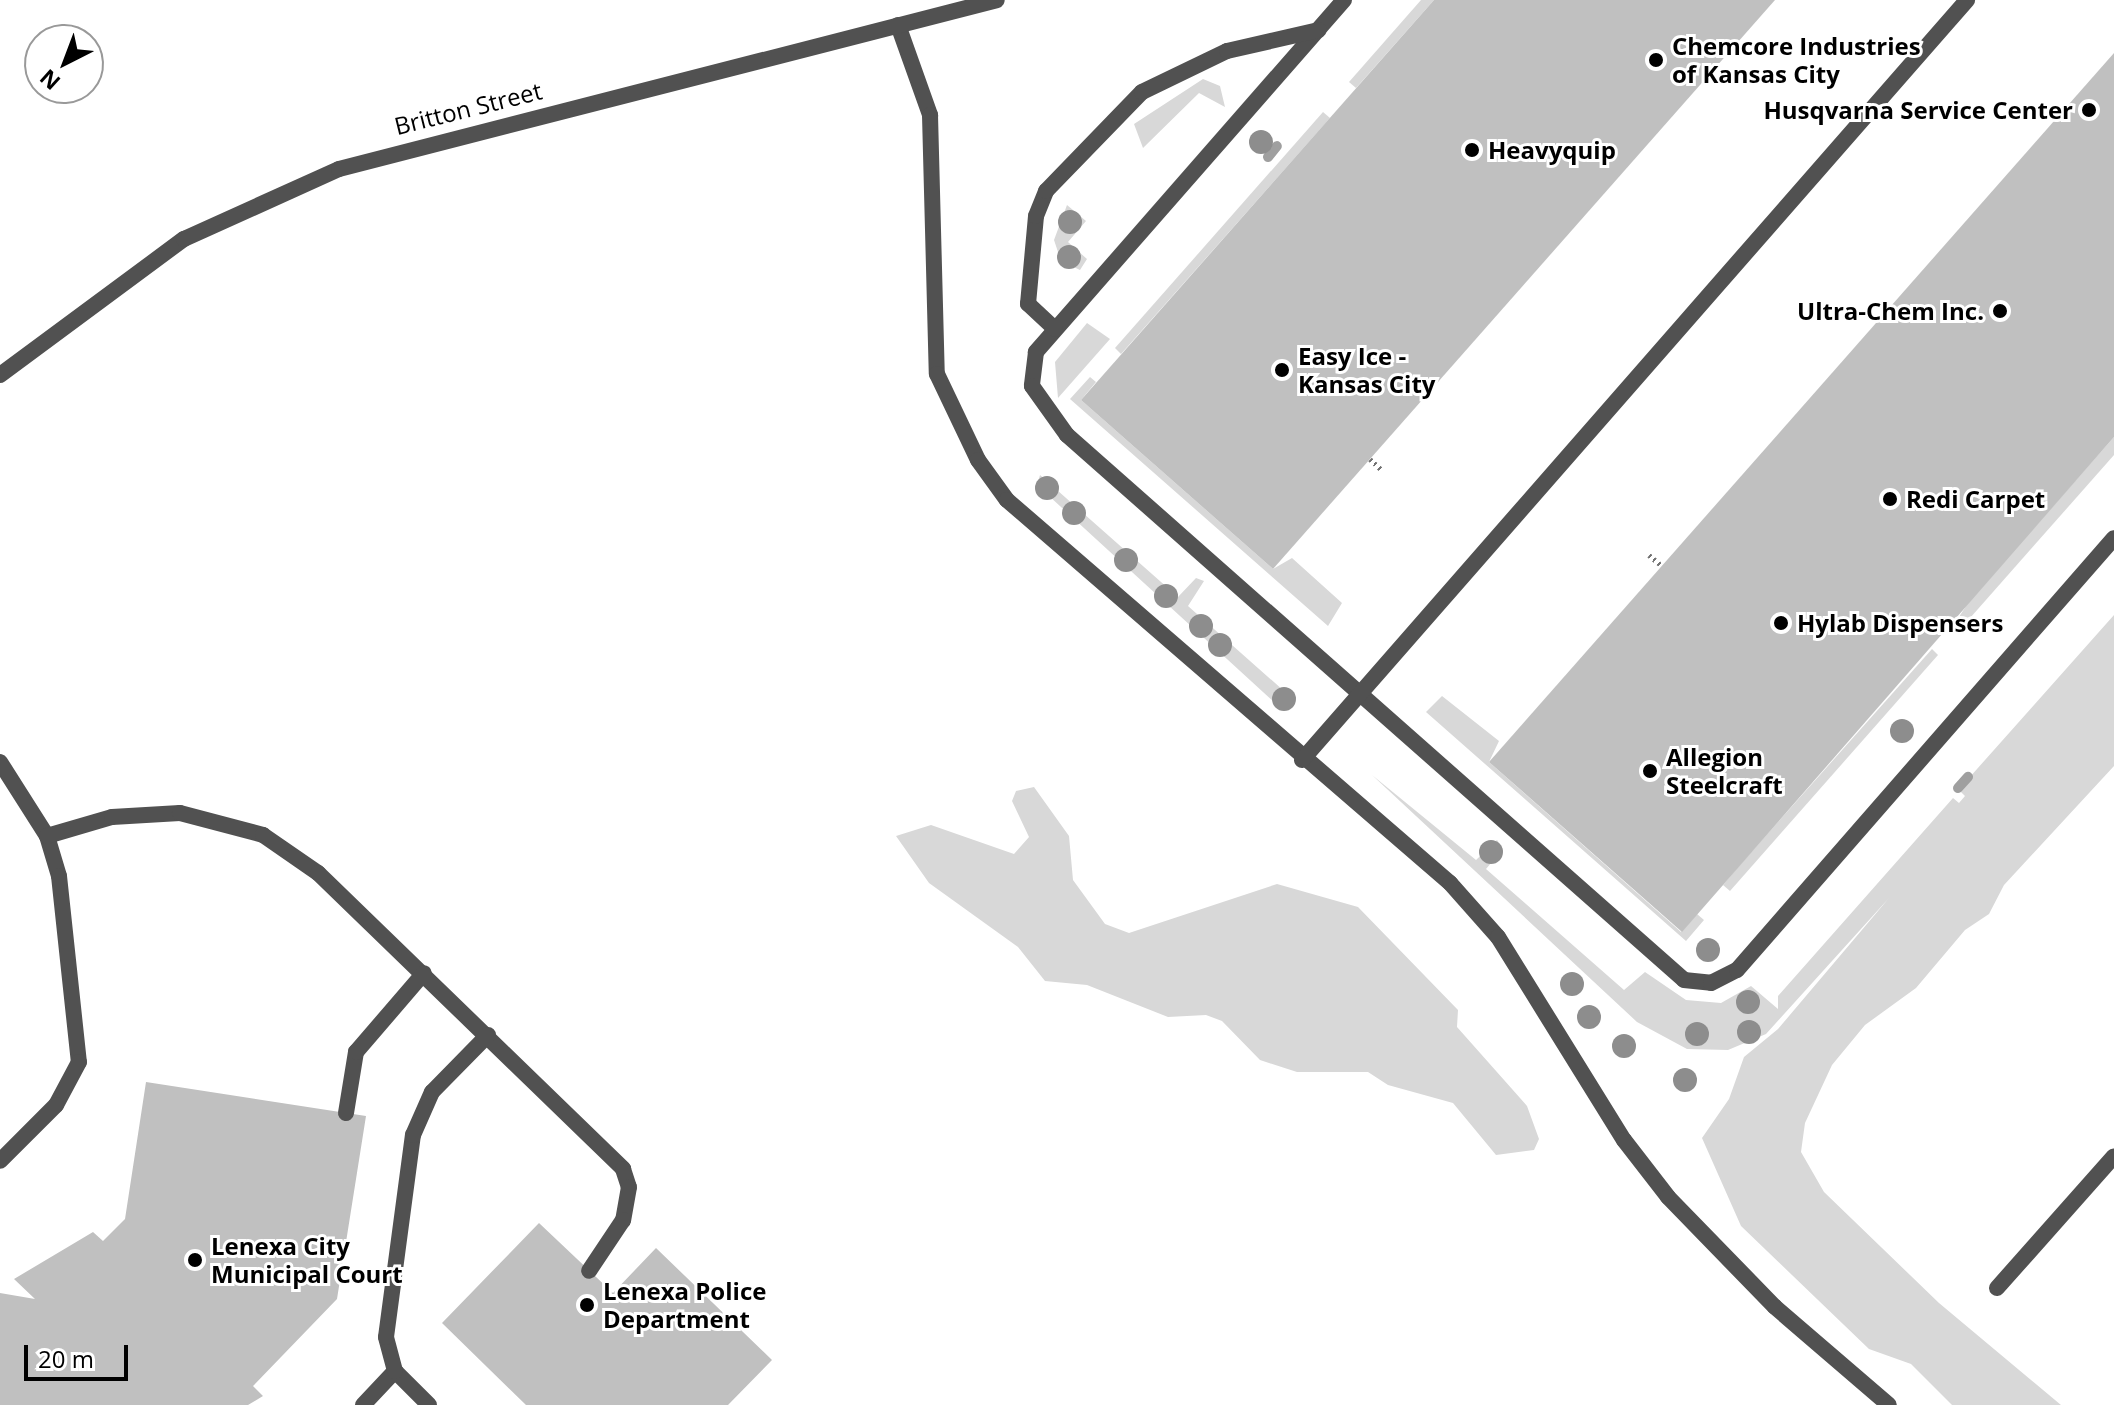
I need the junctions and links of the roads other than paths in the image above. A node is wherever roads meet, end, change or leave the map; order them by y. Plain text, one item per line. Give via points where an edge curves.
1 (997, 0) edge
2 (1344, 0) edge
3 (1967, 0) edge
4 (898, 25) junction
5 (1319, 30) junction
6 (1055, 329) junction
7 (0, 375) edge
8 (2114, 538) edge
9 (1360, 694) junction
10 (1302, 760) junction
11 (0, 762) edge
12 (47, 836) junction
13 (424, 973) junction
14 (488, 1035) junction
15 (346, 1113) dead end
16 (2114, 1156) edge
17 (0, 1161) edge
18 (589, 1271) dead end
19 (1997, 1288) dead end
20 (395, 1371) junction
21 (363, 1405) edge
22 (429, 1405) edge
23 (1889, 1405) edge

1 - 4 street, Britton Street
2 - 5 street
3 - 9 street
4 - 7 street, Britton Street via 339,169 184,239
4 - 10 street via 930,115 937,374 978,460 1007,500
5 - 6 street
5 - 6 street via 1227,51 1142,92 1046,191 1036,216 1028,304
6 - 9 street via 1031,369 1052,421
8 - 9 street via 1737,970 1711,983 1671,970
9 - 10 street
10 - 23 street via 1450,883 1498,937 1624,1140 1668,1197 1775,1307
11 - 12 street
12 - 13 street via 148,812 238,824 318,873
12 - 17 street via 59,876 79,1062 56,1105
13 - 14 street
13 - 15 street via 356,1052
14 - 18 street via 623,1169 629,1187 623,1220
14 - 20 street via 432,1092 413,1135 389,1296 386,1337
16 - 19 street
20 - 21 street
20 - 22 street

